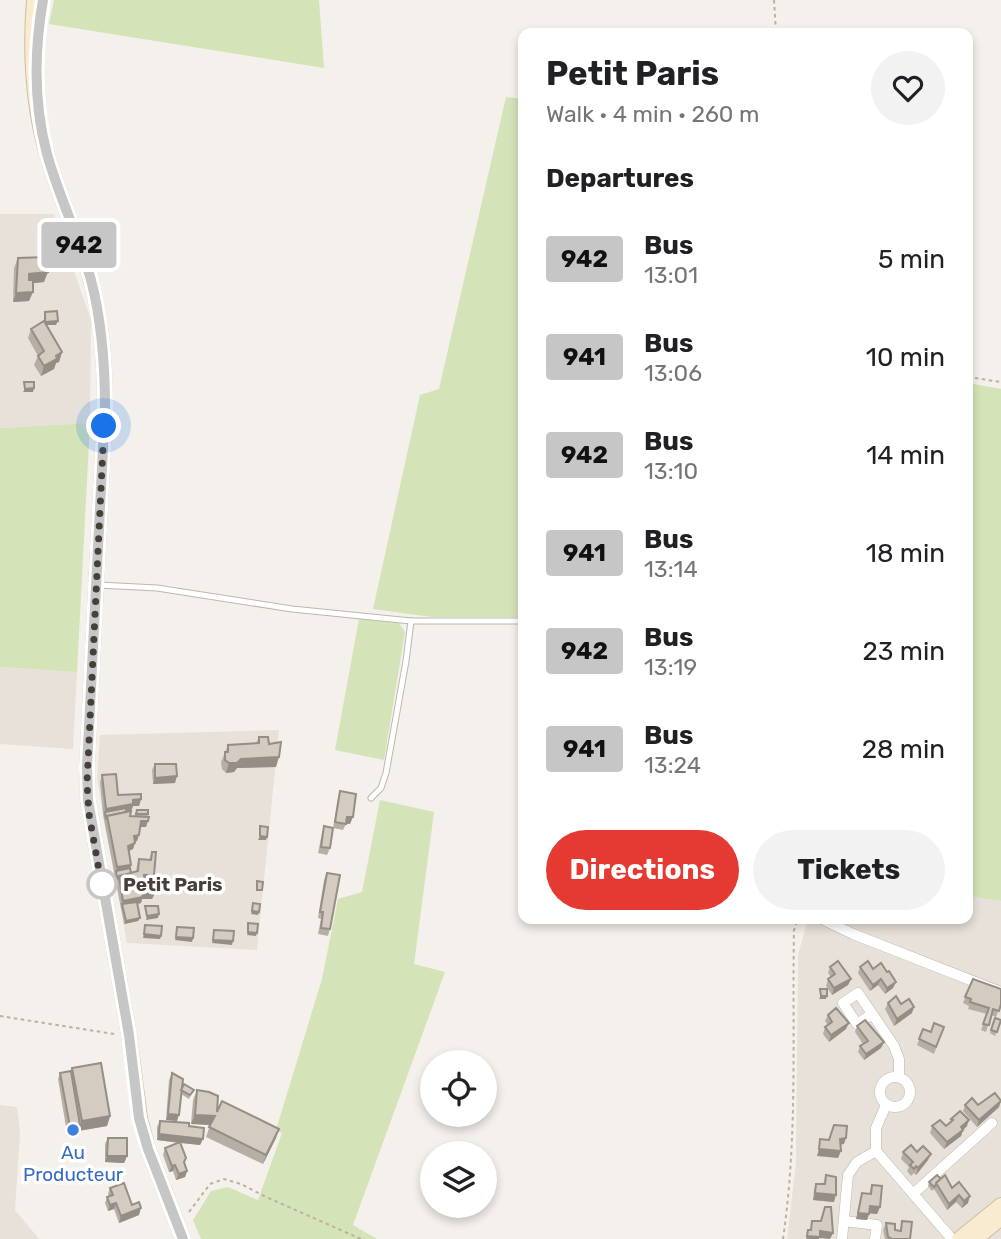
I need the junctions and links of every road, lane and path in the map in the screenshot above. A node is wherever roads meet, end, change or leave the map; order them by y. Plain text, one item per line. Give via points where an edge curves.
1 (34, 0) edge
2 (43, 0) edge
3 (774, 0) edge
4 (776, 28) edge
5 (35, 74) junction
6 (973, 378) edge
7 (1001, 382) edge
8 (96, 585) junction
9 (411, 621) junction
10 (518, 621) edge
11 (371, 799) dead end
12 (796, 924) edge
13 (832, 924) edge
14 (1001, 992) edge
15 (872, 1014) dead end
16 (0, 1016) edge
17 (129, 1035) junction
18 (899, 1077) junction
19 (886, 1105) junction
20 (992, 1123) dead end
21 (876, 1151) junction
22 (913, 1194) junction
23 (1001, 1205) edge
24 (1001, 1218) edge
25 (844, 1221) junction
26 (181, 1233) edge
27 (362, 1239) edge
28 (783, 1239) edge
29 (842, 1239) edge
30 (875, 1239) edge
31 (962, 1239) edge

1 - 5 street
2 - 5 street
3 - 4 path
5 - 8 street via 47,154 91,279 102,341 105,408
6 - 7 path
8 - 9 lane via 158,588
8 - 17 street via 88,800
9 - 10 lane
9 - 11 lane via 386,773
12 - 28 path via 793,1150
13 - 14 street
15 - 18 street via 897,1052
16 - 17 path
17 - 26 street via 143,1133
18 - 19 street via 886,1079 881,1086
18 - 19 street via 910,1086 909,1100 900,1107
19 - 21 street via 876,1128
20 - 22 street
21 - 22 street
21 - 25 street via 857,1162 848,1175
22 - 31 street
23 - 31 street
24 - 31 street
25 - 29 street
25 - 30 street via 877,1224
26 - 27 path via 204,1189 218,1180 233,1181

